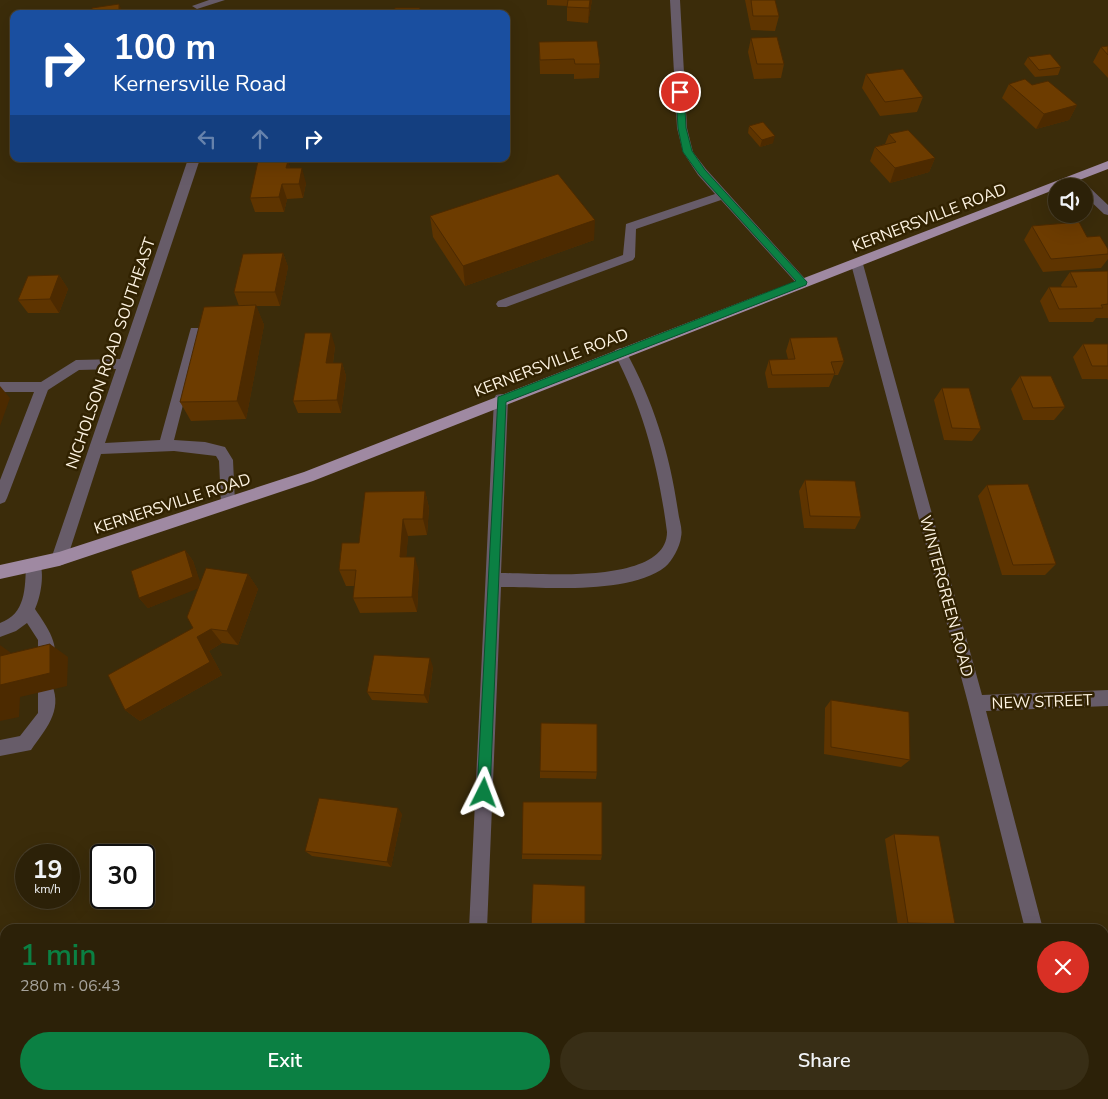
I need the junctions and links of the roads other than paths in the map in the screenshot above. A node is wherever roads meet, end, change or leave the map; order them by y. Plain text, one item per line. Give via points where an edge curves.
1 (220, 0) edge
2 (675, 0) edge
3 (197, 6) edge
4 (193, 162) edge
5 (1108, 165) edge
6 (1089, 178) edge
7 (723, 195) junction
8 (1048, 196) edge
9 (1093, 198) edge
10 (1108, 211) edge
11 (857, 264) junction
12 (802, 282) junction
13 (502, 304) dead end
14 (196, 332) edge
15 (620, 353) junction
16 (125, 364) junction
17 (42, 386) junction
18 (0, 387) edge
19 (501, 400) junction
20 (165, 446) junction
21 (96, 448) junction
22 (0, 498) edge
23 (228, 503) junction
24 (59, 559) junction
25 (34, 564) junction
26 (0, 572) edge
27 (493, 580) junction
28 (28, 611) junction
29 (0, 630) edge
30 (46, 663) edge
31 (46, 691) edge
32 (1108, 698) edge
33 (976, 703) junction
34 (0, 748) edge
35 (478, 924) edge
36 (1033, 924) edge

1 - 3 street
2 - 7 street via 682,128 688,152
4 - 16 street, NICHOLSON ROAD SOUTHEAST
5 - 6 main road, KERNERSVILLE ROAD
7 - 12 street
7 - 13 street via 630,227 629,257
8 - 11 main road, KERNERSVILLE ROAD
9 - 10 street
11 - 12 main road, KERNERSVILLE ROAD
11 - 33 street, WINTERGREEN ROAD
12 - 15 main road, KERNERSVILLE ROAD
14 - 20 street
15 - 19 main road, KERNERSVILLE ROAD
15 - 27 street via 630,369 657,443 670,496 674,539 659,563 624,577
16 - 17 street via 76,365
16 - 21 street, NICHOLSON ROAD SOUTHEAST
17 - 18 street
17 - 22 street
19 - 23 main road, KERNERSVILLE ROAD via 308,477
19 - 27 street
20 - 21 street
20 - 23 street via 220,451 226,460
21 - 24 street, NICHOLSON ROAD SOUTHEAST
23 - 24 main road, KERNERSVILLE ROAD
24 - 25 main road, KERNERSVILLE ROAD
25 - 26 main road, KERNERSVILLE ROAD
25 - 28 street
27 - 35 street
28 - 29 street via 10,627
28 - 30 street via 46,639
31 - 34 street via 46,714 25,744
32 - 33 street, NEW STREET
33 - 36 street, WINTERGREEN ROAD

